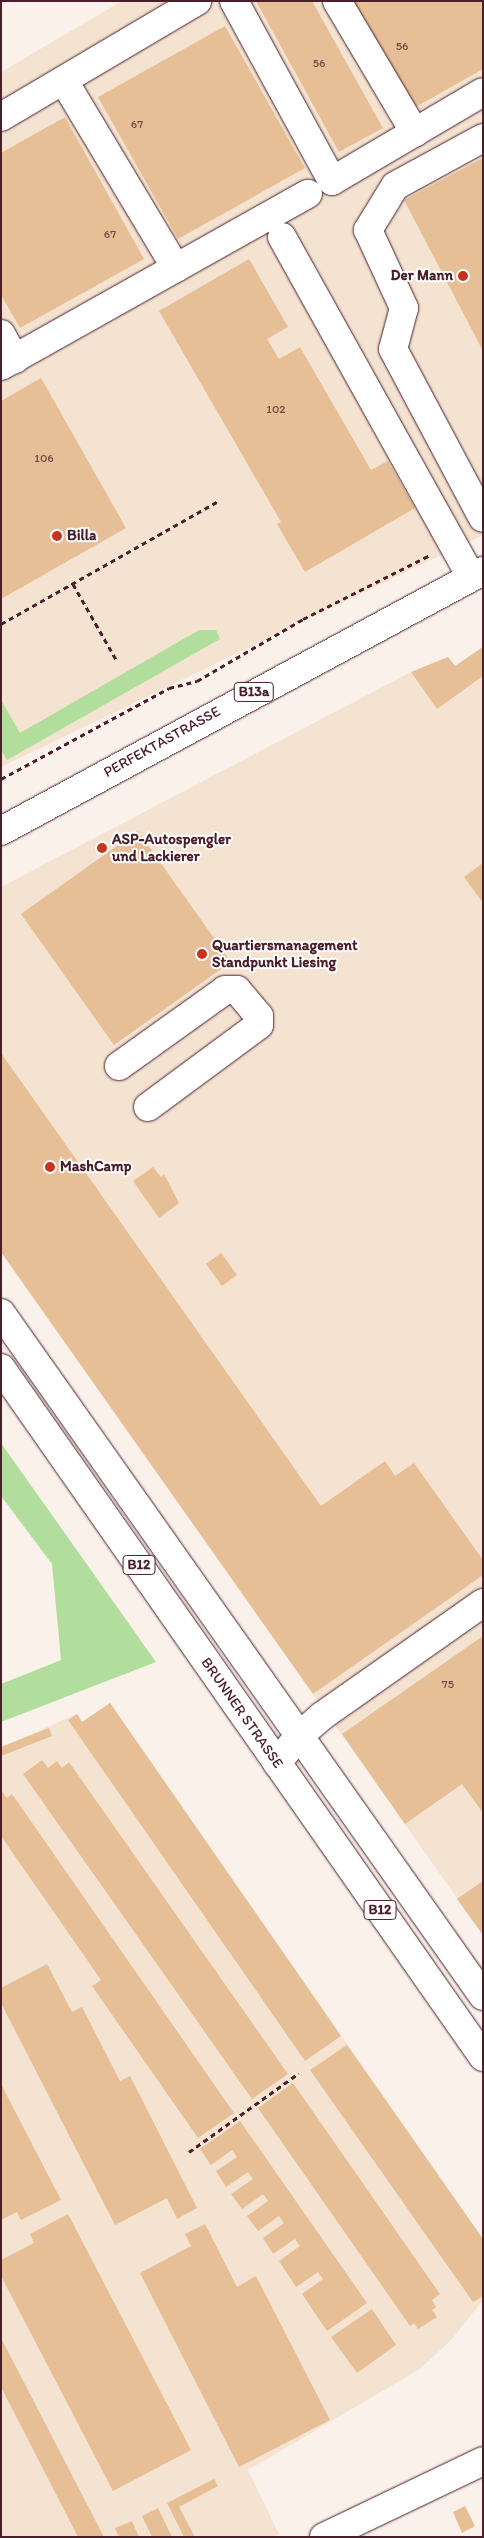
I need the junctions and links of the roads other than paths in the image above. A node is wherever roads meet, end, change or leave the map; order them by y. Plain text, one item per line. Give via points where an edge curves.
1 (197, 1) edge
2 (234, 1) edge
3 (337, 1) edge
4 (64, 81) junction
5 (483, 92) edge
6 (1, 116) edge
7 (415, 133) junction
8 (483, 138) edge
9 (308, 194) dead end
10 (282, 237) dead end
11 (176, 268) junction
12 (1, 334) edge
13 (8, 363) edge
14 (483, 518) edge
15 (477, 574) edge
16 (1, 831) edge
17 (119, 1066) dead end
18 (148, 1107) dead end
19 (1, 1313) edge
20 (1, 1368) edge
21 (483, 1603) edge
22 (299, 1736) junction
23 (277, 1763) junction
24 (483, 1996) edge
25 (483, 2057) edge
26 (483, 2461) edge
27 (324, 2537) edge

1 - 4 main road
2 - 7 main road via 332,181
3 - 7 main road
4 - 6 main road
4 - 11 main road
5 - 7 main road
8 - 14 main road via 395,186 368,230 404,308 393,349
9 - 11 main road
10 - 15 main road via 453,544
11 - 13 main road
12 - 13 main road
15 - 16 main road, PERFEKTASTRASSE / B13a
17 - 18 main road via 225,990 237,990 259,1016 259,1025
19 - 22 main road, B12
20 - 23 main road, BRUNNER STRASSE / B12
21 - 22 main road
22 - 23 main road
22 - 24 main road, B12
23 - 25 main road, BRUNNER STRASSE / B12
26 - 27 main road

